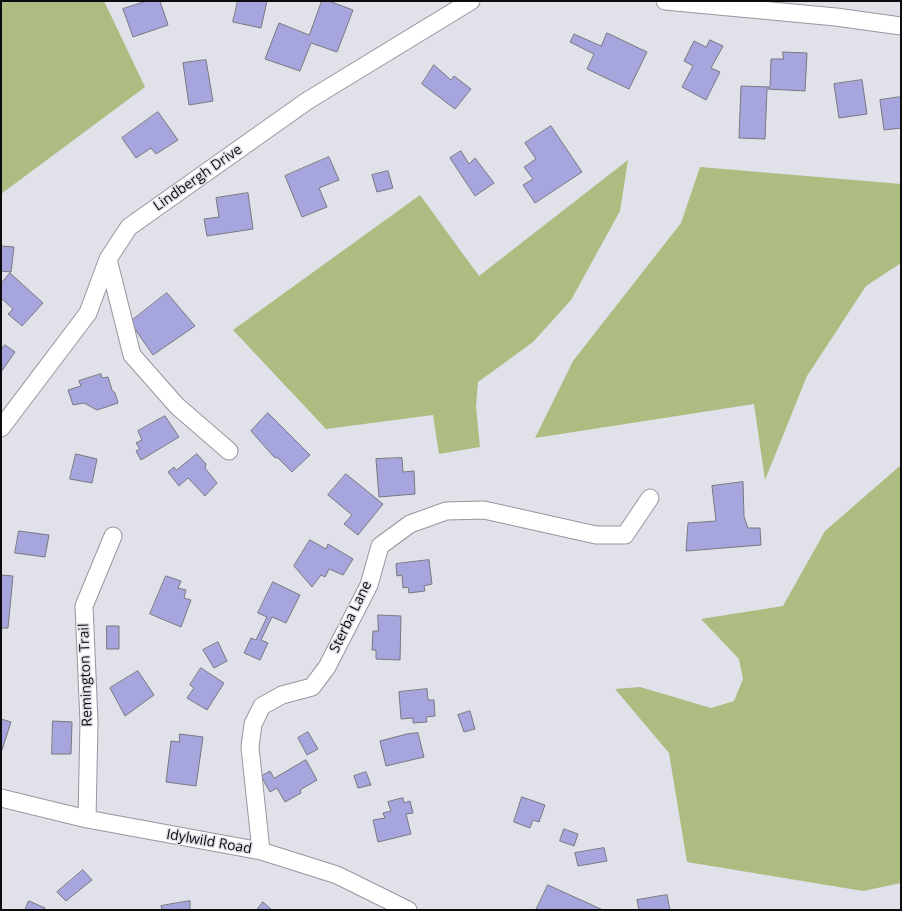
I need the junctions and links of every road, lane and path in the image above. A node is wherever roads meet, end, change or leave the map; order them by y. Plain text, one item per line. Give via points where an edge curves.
1 (471, 1) edge
2 (664, 1) edge
3 (837, 9) edge
4 (901, 26) edge
5 (108, 259) junction
6 (1, 428) edge
7 (229, 451) dead end
8 (650, 498) dead end
9 (113, 536) dead end
10 (1, 798) edge
11 (87, 819) junction
12 (260, 851) junction
13 (408, 910) edge

1 - 5 street, Lindbergh Drive via 306,101 129,227
2 - 3 street
3 - 4 street
5 - 6 street, Lindbergh Drive via 88,313
5 - 7 street via 132,355 176,406
8 - 12 street, Sterba Lane via 625,535 596,535 484,510 446,511 410,524 380,546 369,585 323,672 312,687 282,695 262,706 253,724 250,748
9 - 11 street, Remington Trail via 84,606 89,722
10 - 11 street, Idylwild Road
11 - 12 street, Idylwild Road
12 - 13 street, Idylwild Road via 337,875

